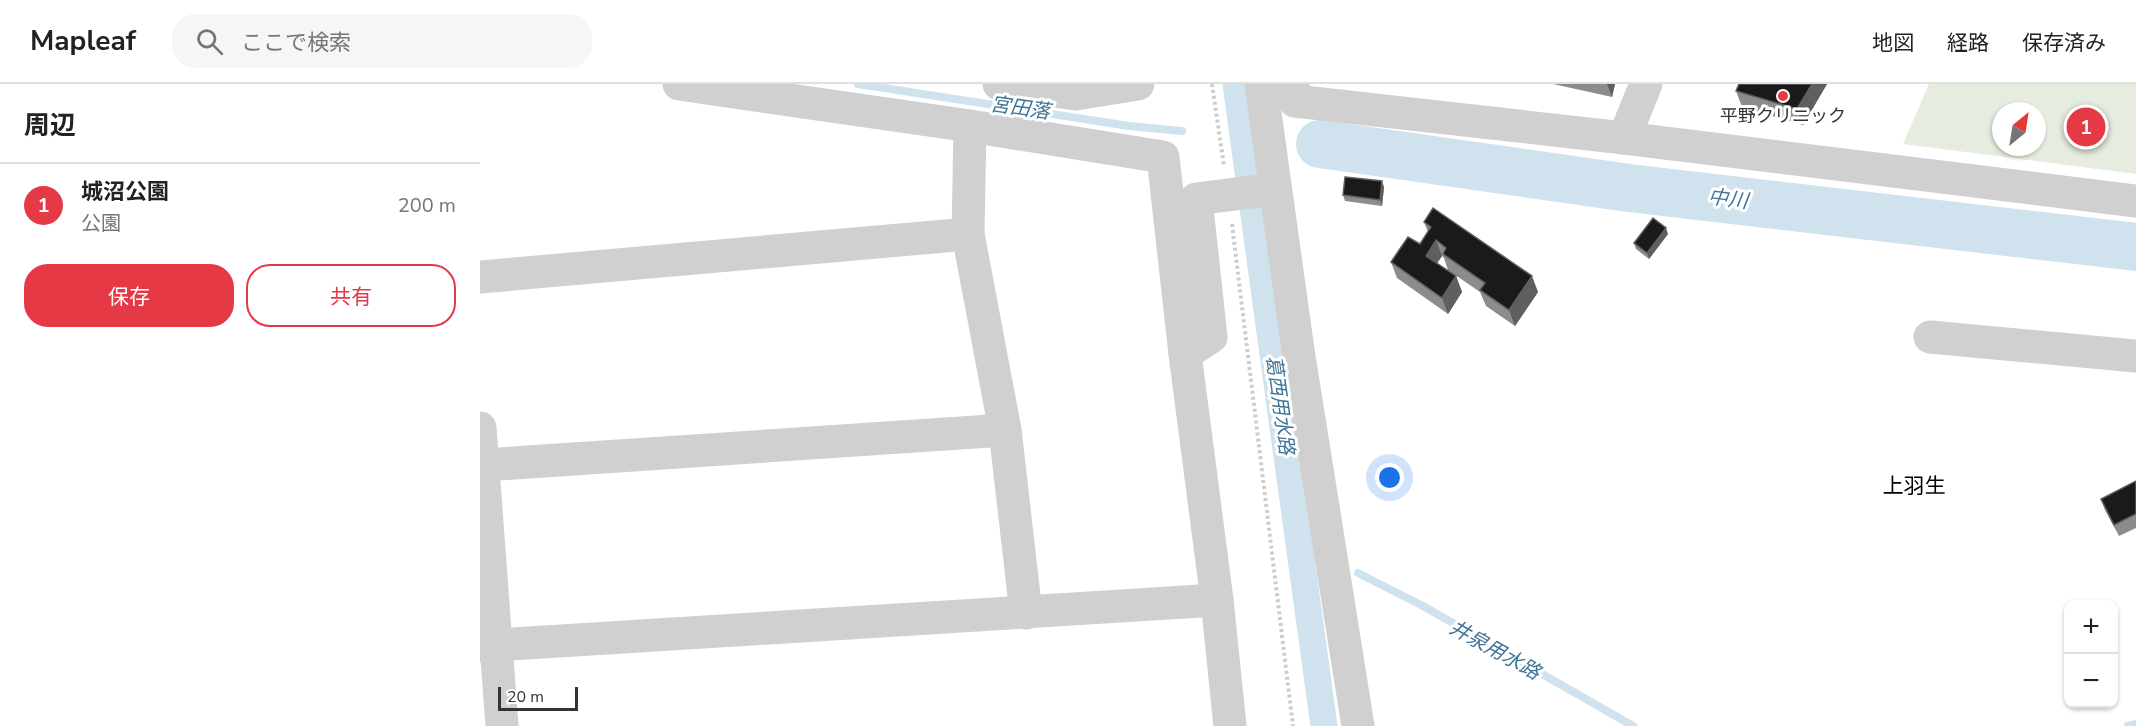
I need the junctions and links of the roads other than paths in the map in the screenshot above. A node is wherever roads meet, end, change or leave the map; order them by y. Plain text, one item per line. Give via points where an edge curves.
1 (679, 84) edge
2 (999, 84) edge
3 (1138, 84) edge
4 (1261, 84) edge
5 (1293, 84) edge
6 (1646, 84) edge
7 (970, 126) junction
8 (1624, 138) junction
9 (1275, 189) junction
10 (2136, 201) edge
11 (968, 234) junction
12 (480, 277) edge
13 (1930, 337) dead end
14 (1185, 354) junction
15 (2136, 356) edge
16 (480, 428) edge
17 (1005, 430) junction
18 (484, 465) junction
19 (1217, 600) junction
20 (1026, 613) junction
21 (488, 646) edge
22 (502, 726) edge
23 (1230, 726) edge
24 (1358, 726) edge

1 - 7 street
2 - 3 street via 1076,94
4 - 9 street
5 - 8 street via 1296,101
6 - 8 street
7 - 11 street
7 - 14 street via 1163,157
8 - 10 street
9 - 14 street via 1196,199 1211,337
9 - 24 street
11 - 12 street
11 - 17 street
13 - 15 street
14 - 19 street
16 - 18 street
17 - 18 street
17 - 20 street
18 - 21 street
19 - 20 street
19 - 23 street
20 - 21 street
21 - 22 street

